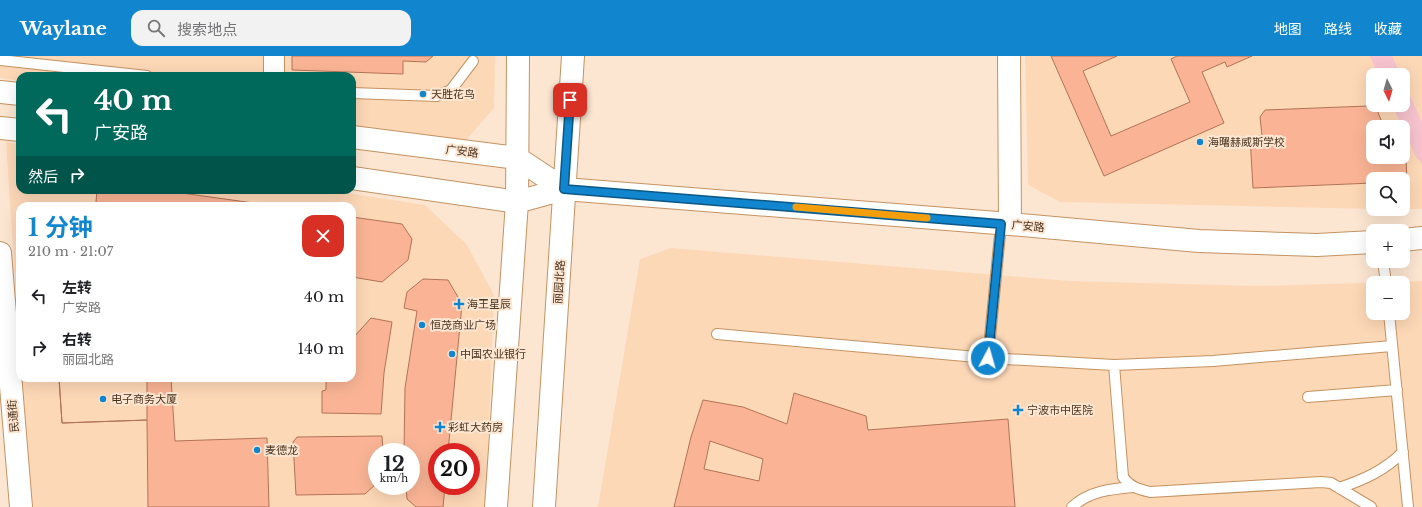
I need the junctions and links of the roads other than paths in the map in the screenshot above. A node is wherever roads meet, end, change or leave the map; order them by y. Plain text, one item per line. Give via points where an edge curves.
1 (274, 56) edge
2 (518, 56) edge
3 (573, 56) edge
4 (1009, 56) edge
5 (0, 60) edge
6 (473, 61) dead end
7 (111, 72) edge
8 (274, 72) edge
9 (0, 92) edge
10 (356, 93) edge
11 (16, 94) edge
12 (0, 128) edge
13 (16, 130) edge
14 (356, 138) edge
15 (517, 158) junction
16 (356, 179) edge
17 (564, 189) junction
18 (517, 202) junction
19 (1006, 224) junction
20 (1422, 238) edge
21 (1410, 239) edge
22 (1366, 242) edge
23 (0, 253) edge
24 (1390, 320) edge
25 (717, 334) dead end
26 (1392, 346) junction
27 (988, 358) junction
28 (1114, 365) junction
29 (1396, 390) junction
30 (1308, 397) dead end
31 (1403, 452) junction
32 (1133, 487) junction
33 (1339, 488) junction
34 (21, 507) edge
35 (496, 507) edge
36 (544, 507) edge
37 (1072, 507) edge
38 (1371, 507) edge
39 (1408, 507) edge

1 - 8 street
2 - 15 street
3 - 17 street, 丽园北路
4 - 19 street
5 - 7 lane
6 - 10 lane via 451,90 437,96
9 - 11 street
12 - 13 street
14 - 15 street, 广安路
15 - 17 street, 广安路
15 - 18 street
16 - 18 street, 广安路
17 - 18 street, 广安路
17 - 19 street, 广安路
17 - 36 street, 丽园北路
18 - 35 street
19 - 22 street, 广安路 via 1199,241 1317,245
19 - 27 lane
20 - 21 street
23 - 34 street, 民通街
24 - 26 lane
25 - 27 lane
26 - 28 lane via 1213,361
26 - 29 lane
27 - 28 lane
28 - 32 lane via 1123,477
29 - 30 lane
29 - 31 lane
31 - 33 lane via 1380,471
31 - 39 lane
32 - 33 lane via 1150,492 1321,482 1331,483
32 - 37 lane via 1108,489 1079,501
33 - 38 lane

